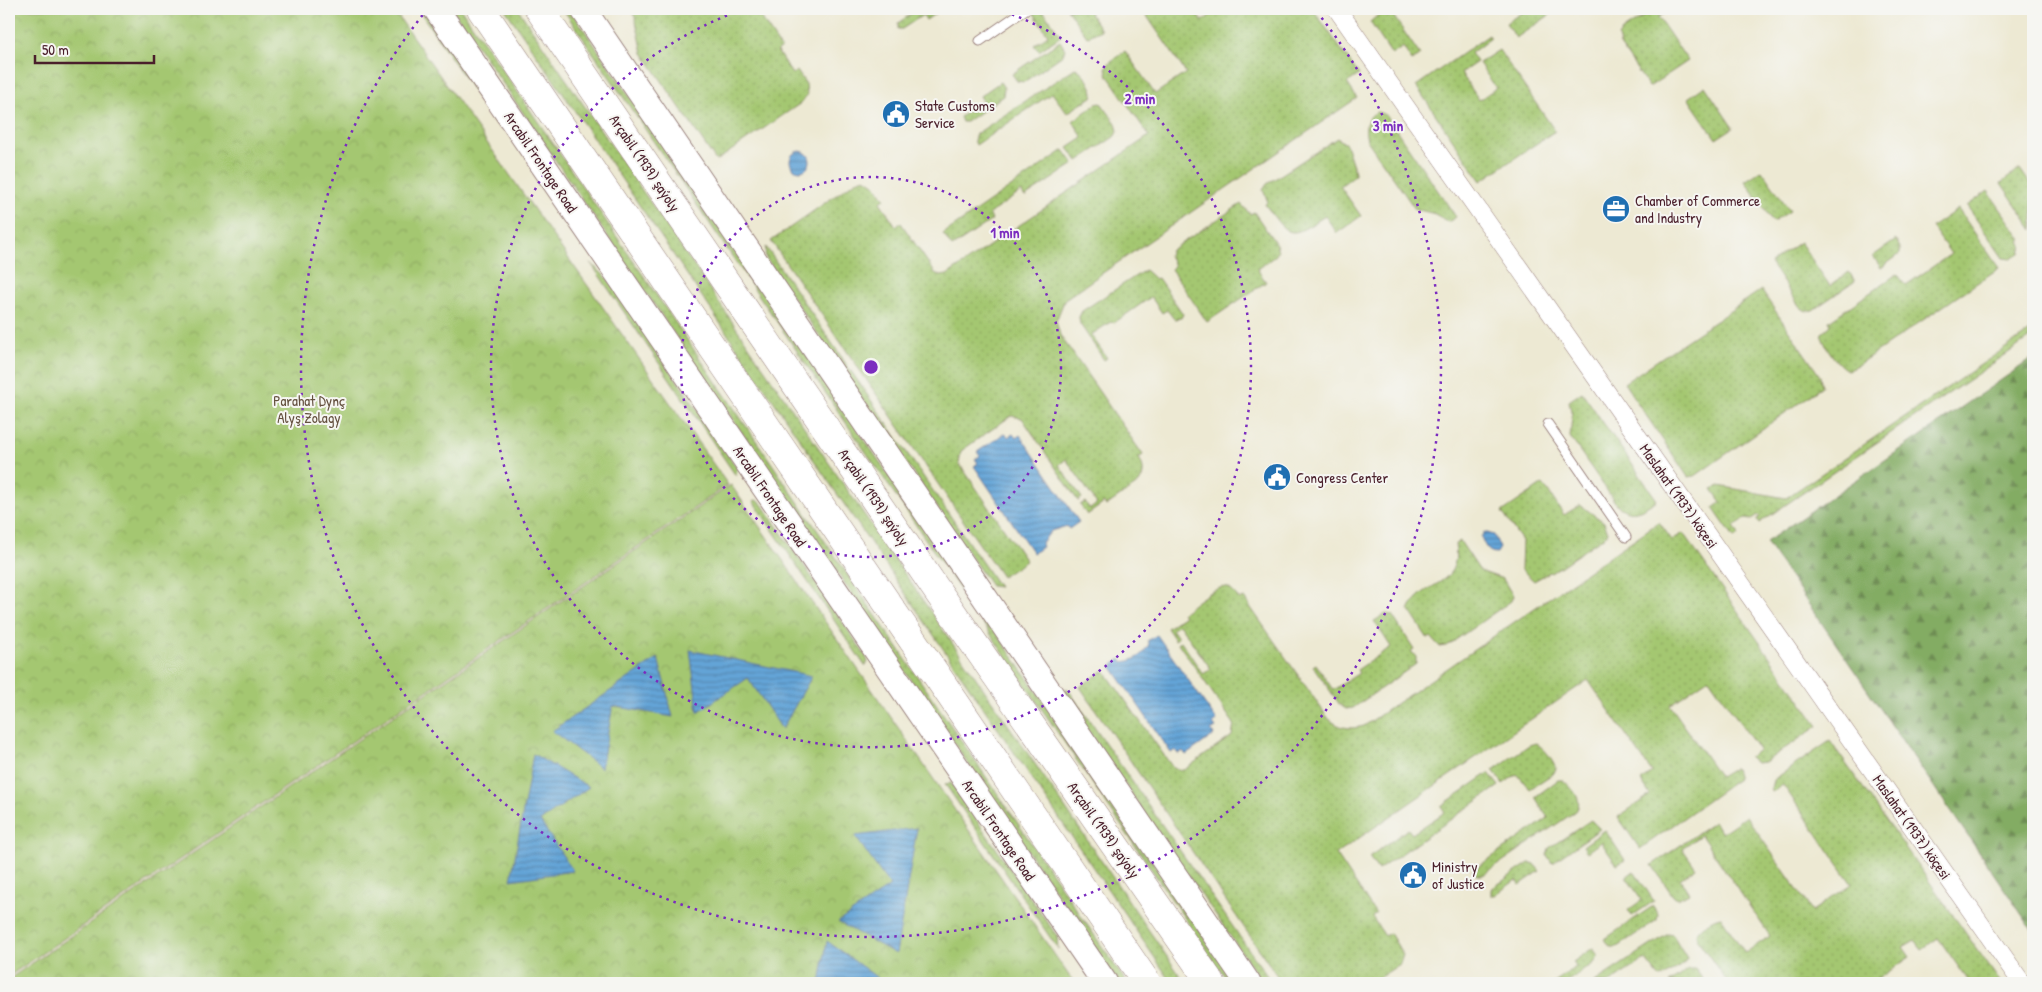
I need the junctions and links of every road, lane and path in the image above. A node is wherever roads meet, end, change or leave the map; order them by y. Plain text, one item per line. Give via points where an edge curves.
1 (436, 9) edge
2 (481, 9) edge
3 (539, 9) edge
4 (583, 9) edge
5 (1026, 9) edge
6 (1337, 9) edge
7 (980, 41) dead end
8 (1548, 424) dead end
9 (1626, 537) dead end
10 (1105, 983) edge
11 (1148, 983) edge
12 (1211, 983) edge
13 (1248, 983) edge
14 (2022, 983) edge

1 - 10 street, Arcabil Frontage Road
2 - 11 main road
3 - 12 main road, Arçabil (1939) şaýoly
4 - 13 street
5 - 7 lane
6 - 14 street, Maslahat (1937) köçesi
8 - 9 lane

